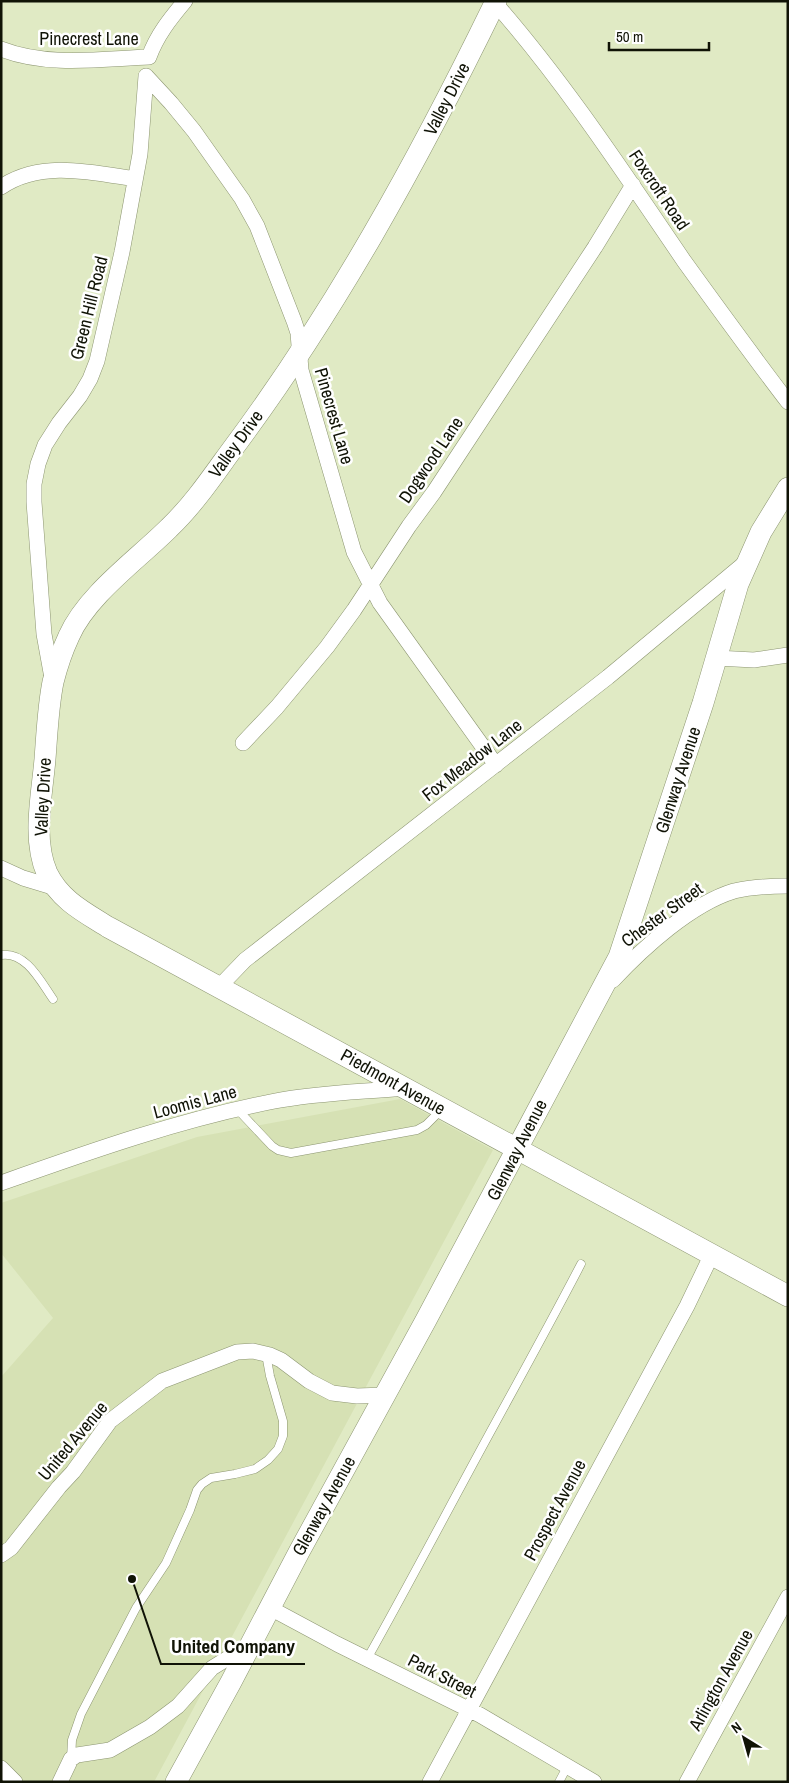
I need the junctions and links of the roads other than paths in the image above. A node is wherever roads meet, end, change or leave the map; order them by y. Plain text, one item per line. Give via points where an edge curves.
1 (185, 1) edge
2 (495, 2) edge
3 (1, 49) edge
4 (146, 76) joint
5 (135, 179) junction
6 (633, 185) junction
7 (1, 187) edge
8 (299, 354) junction
9 (788, 402) edge
10 (788, 488) edge
11 (747, 561) junction
12 (370, 586) junction
13 (788, 655) edge
14 (716, 658) junction
15 (53, 684) junction
16 (243, 743) dead end
17 (496, 765) junction
18 (1, 868) edge
19 (788, 886) edge
20 (56, 888) junction
21 (1, 955) edge
22 (219, 987) junction
23 (600, 993) junction
24 (53, 999) dead end
25 (405, 1088) junction
26 (442, 1108) junction
27 (238, 1110) junction
28 (517, 1149) junction
29 (1, 1184) edge
30 (712, 1254) junction
31 (581, 1264) dead end
32 (788, 1296) edge
33 (266, 1354) junction
34 (385, 1395) junction
35 (1, 1556) edge
36 (788, 1597) edge
37 (270, 1608) junction
38 (250, 1644) junction
39 (367, 1659) junction
40 (469, 1710) junction
41 (71, 1759) junction
42 (567, 1767) junction
43 (1, 1768) edge
44 (15, 1782) edge
45 (60, 1782) edge
46 (176, 1782) edge
47 (430, 1782) edge
48 (559, 1782) edge
49 (594, 1782) edge
50 (687, 1782) edge

1 - 3 street, Pinecrest Lane via 163,27 149,57 63,61 37,59
2 - 6 street, Foxcroft Road
2 - 8 street, Valley Drive via 382,220
4 - 5 street, Green Hill Road
4 - 8 street, Pinecrest Lane via 194,132 246,206 257,226 298,333
5 - 7 street via 65,170 23,175
5 - 15 street, Green Hill Road via 97,361 80,396 45,446 34,484 44,634
6 - 9 street, Foxcroft Road via 717,307
6 - 12 street, Dogwood Lane
8 - 12 street, Pinecrest Lane via 300,370 341,510 354,552
8 - 15 street, Valley Drive via 198,495 173,524 84,610 69,634
10 - 11 street, Glenway Avenue
11 - 14 street, Glenway Avenue
11 - 17 street, Fox Meadow Lane
12 - 16 street, Dogwood Lane via 304,676
12 - 17 street, Pinecrest Lane
13 - 14 street via 754,660
14 - 23 street, Glenway Avenue via 622,948
15 - 20 street, Valley Drive via 40,843 42,858
17 - 22 street, Fox Meadow Lane via 245,960
18 - 20 street, Piedmont Avenue
19 - 23 street, Chester Street via 747,888 714,899 635,957
20 - 22 street, Piedmont Avenue via 73,906
21 - 24 lane via 24,960
22 - 25 street, Piedmont Avenue
23 - 28 street, Glenway Avenue
25 - 26 street, Piedmont Avenue
25 - 27 street, Loomis Lane via 305,1096
26 - 27 lane via 418,1130 290,1153 272,1146
26 - 28 street, Piedmont Avenue
27 - 29 street, Loomis Lane via 175,1126
28 - 30 street, Piedmont Avenue
28 - 34 street, Glenway Avenue
30 - 32 street, Piedmont Avenue
30 - 40 street, Prospect Avenue
31 - 39 lane
33 - 34 street, United Avenue via 332,1393
33 - 35 street, United Avenue via 237,1352 162,1381 144,1394 110,1421 73,1472
33 - 41 lane via 283,1421 283,1436 278,1449 255,1469 211,1478 202,1484 166,1563 136,1608 81,1714 72,1740
34 - 37 street, Glenway Avenue
36 - 50 street, Arlington Avenue
37 - 38 street, Glenway Avenue
37 - 39 street, Park Street
38 - 41 street via 212,1668 178,1706 150,1726 110,1750 77,1755
38 - 46 street, Glenway Avenue
39 - 40 street, Park Street
40 - 42 street, Park Street
40 - 47 street, Prospect Avenue
41 - 45 street
42 - 48 lane
42 - 49 street, Park Street
43 - 44 street

